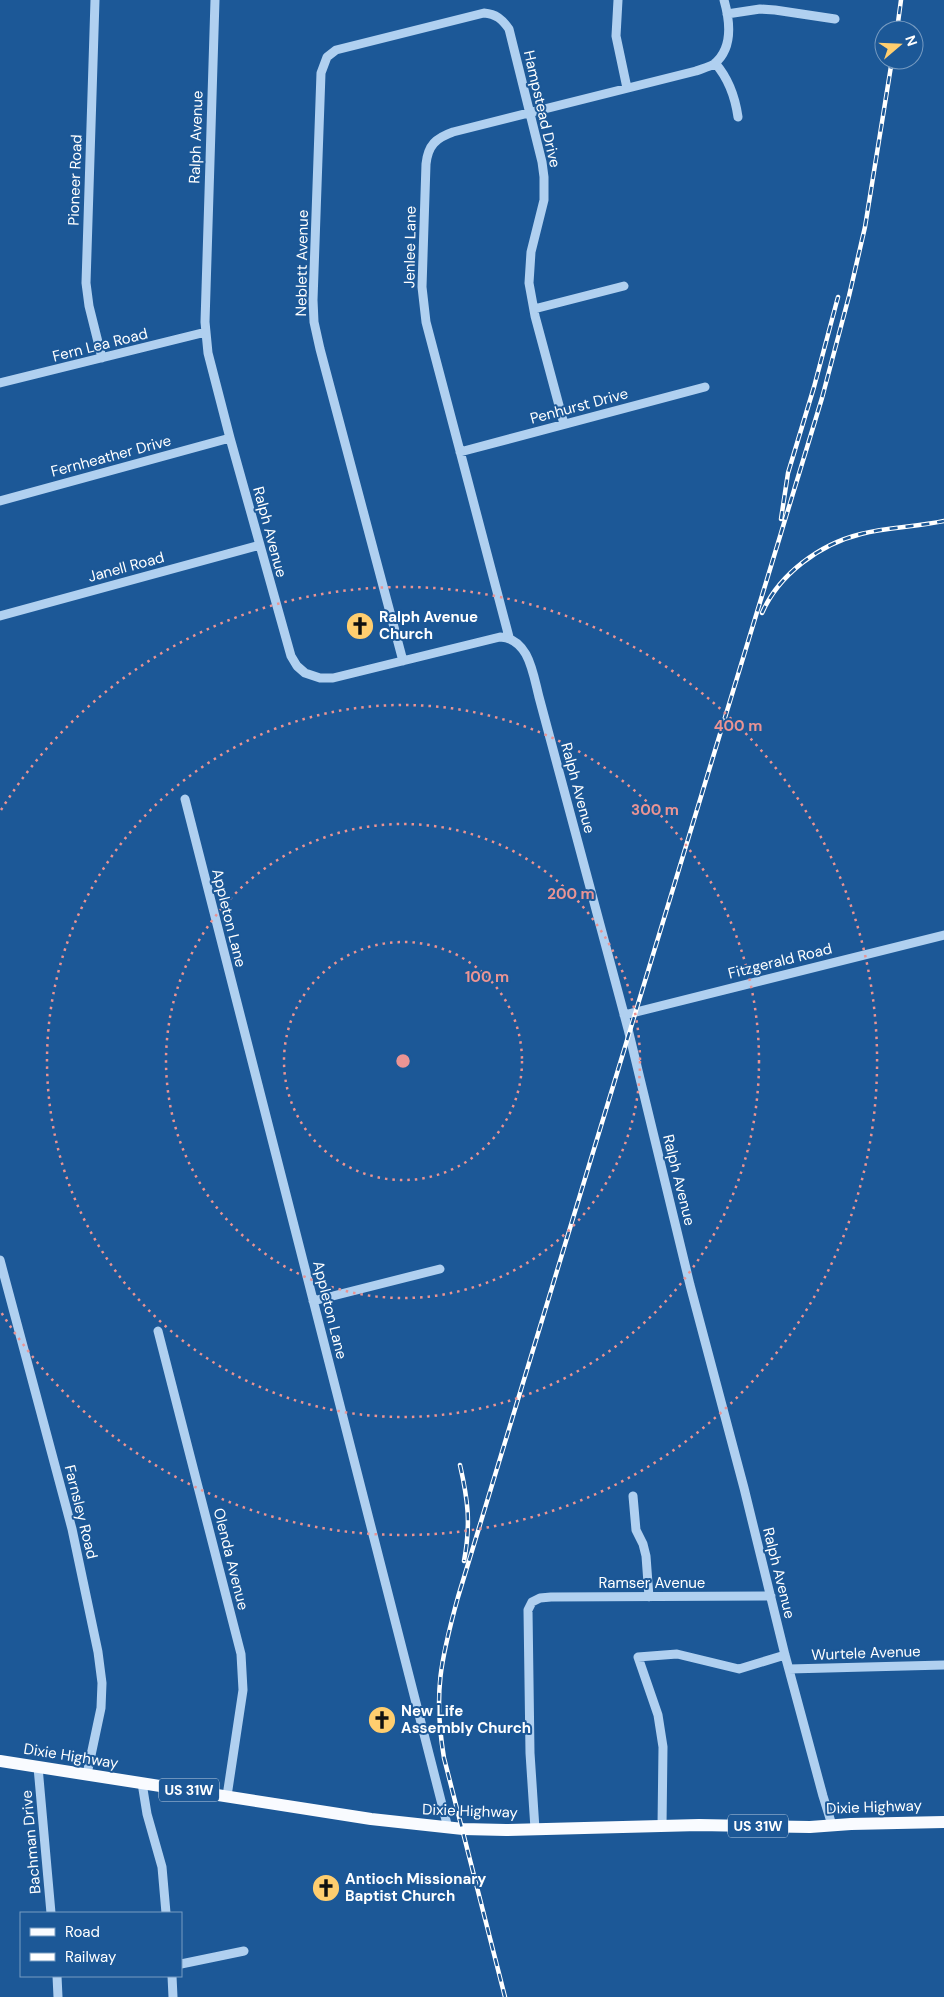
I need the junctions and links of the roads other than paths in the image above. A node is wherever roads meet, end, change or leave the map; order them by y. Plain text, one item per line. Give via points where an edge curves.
1 (96, 0) edge
2 (215, 0) edge
3 (618, 0) edge
4 (724, 0) edge
5 (492, 14) joint
6 (727, 14) junction
7 (835, 20) dead end
8 (715, 63) junction
9 (627, 88) junction
10 (530, 113) junction
11 (738, 117) dead end
12 (624, 286) dead end
13 (534, 309) junction
14 (206, 332) junction
15 (102, 358) junction
16 (0, 383) edge
17 (705, 387) dead end
18 (564, 424) junction
19 (230, 438) junction
20 (460, 452) junction
21 (0, 501) edge
22 (260, 545) junction
23 (0, 616) edge
24 (509, 637) junction
25 (403, 661) junction
26 (185, 799) dead end
27 (944, 935) edge
28 (624, 1015) junction
29 (0, 1260) edge
30 (440, 1269) dead end
31 (313, 1301) junction
32 (158, 1331) dead end
33 (633, 1496) dead end
34 (771, 1596) junction
35 (649, 1597) junction
36 (785, 1655) junction
37 (944, 1665) edge
38 (789, 1669) junction
39 (0, 1761) edge
40 (38, 1767) junction
41 (86, 1774) junction
42 (142, 1783) junction
43 (227, 1796) junction
44 (944, 1822) edge
45 (832, 1825) junction
46 (662, 1826) junction
47 (448, 1828) junction
48 (534, 1829) junction
49 (51, 1912) edge
50 (166, 1912) edge
51 (244, 1951) dead end
52 (182, 1964) edge
53 (57, 1977) edge
54 (172, 1977) edge
55 (58, 1997) edge
56 (173, 1997) edge

1 - 15 street, Pioneer Road via 86,283
2 - 14 street, Ralph Avenue
3 - 9 street via 616,36
4 - 6 street
5 - 10 street, Hampstead Drive via 500,18 511,35
5 - 25 street, Neblett Avenue via 479,14 336,50 327,57 321,73 314,322
6 - 7 street via 760,9
6 - 8 street via 729,38
8 - 9 street, Jenlee Lane via 696,71
8 - 11 street via 730,85
9 - 10 street, Jenlee Lane
10 - 13 street, Hampstead Drive via 542,162 544,189 529,262
10 - 20 street, Jenlee Lane via 440,137 427,155 423,300
12 - 13 street
13 - 18 street, Hampstead Drive
14 - 15 street, Fern Lea Road
14 - 19 street, Ralph Avenue via 208,353
15 - 16 street, Fern Lea Road
17 - 18 street, Penhurst Drive
18 - 20 street, Penhurst Drive
19 - 21 street, Fernheather Drive
19 - 22 street, Ralph Avenue
20 - 24 street, Jenlee Lane
22 - 23 street, Janell Road
22 - 25 street, Ralph Avenue via 291,656 303,671 320,678 333,678
24 - 25 street, Ralph Avenue via 492,638
24 - 28 street, Ralph Avenue via 524,650 529,661
26 - 31 street, Appleton Lane
27 - 28 street, Fitzgerald Road
28 - 34 street, Ralph Avenue
29 - 41 street, Farnsley Road via 75,1542 98,1652 101,1708
30 - 31 street
31 - 47 street, Appleton Lane
32 - 43 street, Olenda Avenue via 241,1654 243,1690
33 - 35 street via 636,1530 646,1556
34 - 35 street, Ramser Avenue
34 - 36 street, Ralph Avenue
35 - 48 street, Ramser Avenue via 551,1597 534,1600 528,1610
36 - 38 street, Ralph Avenue
36 - 46 street via 739,1669 677,1654 638,1657 658,1715 663,1746
37 - 38 street, Wurtele Avenue
38 - 45 street, Ralph Avenue
39 - 40 main road, Dixie Highway / US 31W
40 - 41 main road, Dixie Highway / US 31W
40 - 49 street, Bachman Drive
41 - 42 main road, Dixie Highway / US 31W
42 - 43 main road, Dixie Highway / US 31W
42 - 50 street via 162,1868
43 - 47 main road, Dixie Highway / US 31W
44 - 45 main road, Dixie Highway / US 31W
45 - 46 main road, Dixie Highway / US 31W
46 - 48 main road, Dixie Highway / US 31W
47 - 48 main road, Dixie Highway / US 31W
51 - 52 street
53 - 55 street
54 - 56 street

